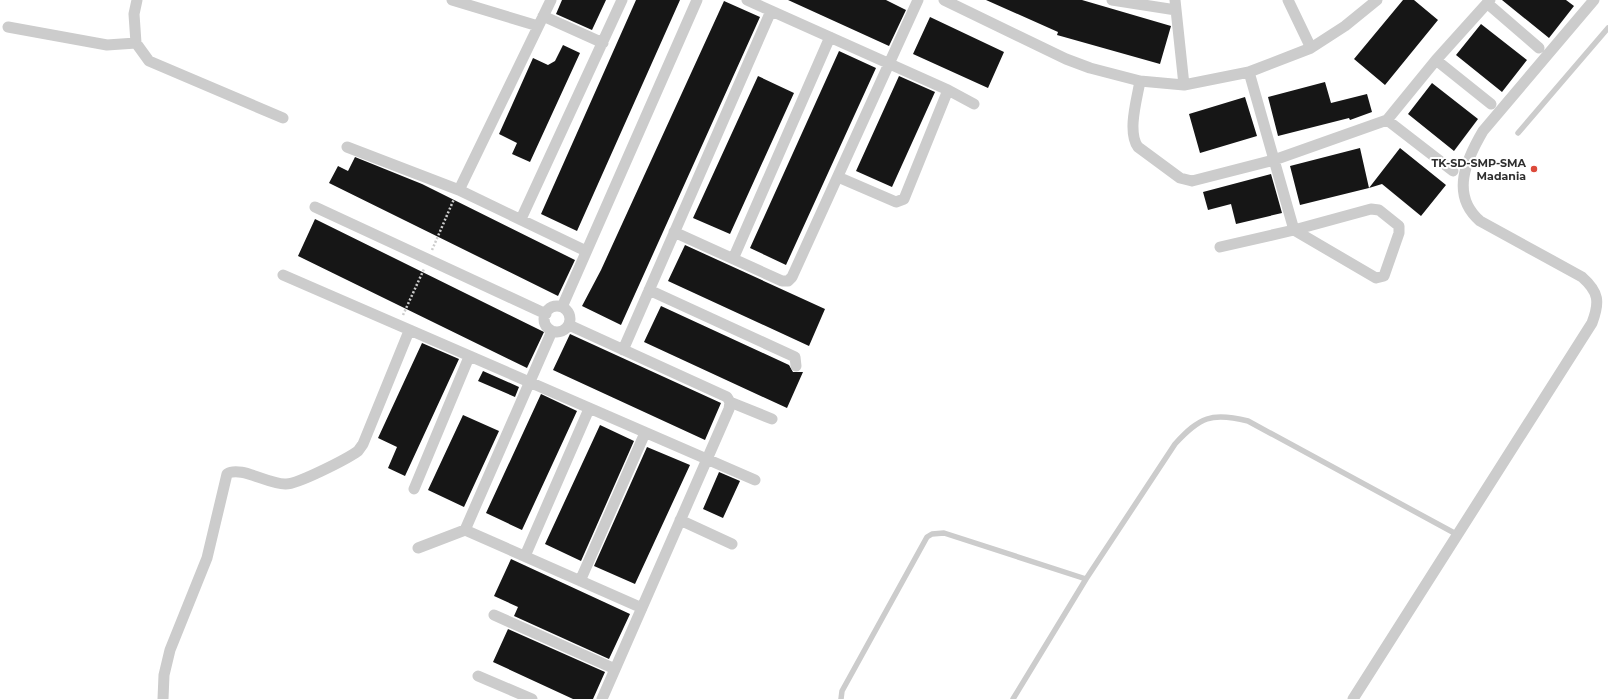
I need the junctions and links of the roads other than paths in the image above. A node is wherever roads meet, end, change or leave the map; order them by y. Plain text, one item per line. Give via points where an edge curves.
1 (137, 0) edge
2 (452, 0) edge
3 (550, 0) edge
4 (622, 0) edge
5 (697, 0) edge
6 (747, 0) edge
7 (918, 0) edge
8 (944, 0) edge
9 (1112, 0) edge
10 (1288, 0) edge
11 (1377, 0) edge
12 (1594, 0) edge
13 (1488, 1) edge
14 (1175, 5) edge
15 (771, 11) junction
16 (543, 16) junction
17 (538, 26) junction
18 (8, 27) dead end
19 (1608, 28) edge
20 (830, 36) junction
21 (136, 43) junction
22 (603, 43) junction
23 (1311, 48) junction
24 (1539, 48) dead end
25 (1436, 60) junction
26 (889, 63) junction
27 (1249, 72) junction
28 (1140, 80) junction
29 (1184, 85) junction
30 (948, 90) junction
31 (974, 104) dead end
32 (1491, 104) dead end
33 (283, 118) dead end
34 (1387, 120) junction
35 (1518, 133) dead end
36 (347, 147) dead end
37 (1274, 160) junction
38 (1453, 171) dead end
39 (838, 177) junction
40 (458, 190) junction
41 (314, 207) dead end
42 (521, 219) junction
43 (1294, 230) junction
44 (674, 232) junction
45 (1220, 247) dead end
46 (586, 251) junction
47 (733, 259) junction
48 (283, 275) dead end
49 (649, 290) junction
50 (562, 307) junction
51 (546, 314) junction
52 (570, 325) junction
53 (409, 331) junction
54 (552, 332) junction
55 (623, 350) junction
56 (469, 357) junction
57 (796, 366) dead end
58 (529, 383) junction
59 (730, 402) junction
60 (589, 409) junction
61 (772, 419) dead end
62 (645, 433) junction
63 (707, 460) junction
64 (755, 480) dead end
65 (414, 489) dead end
66 (680, 520) junction
67 (465, 530) junction
68 (1458, 535) junction
69 (732, 544) dead end
70 (418, 548) dead end
71 (525, 556) junction
72 (1086, 579) junction
73 (580, 581) junction
74 (642, 608) junction
75 (494, 615) dead end
76 (615, 669) junction
77 (478, 676) dead end
78 (163, 699) edge
79 (532, 699) edge
80 (602, 699) edge
81 (841, 699) edge
82 (1013, 699) edge
83 (1353, 699) edge

1 - 21 street via 134,14
2 - 17 street
3 - 16 street
4 - 22 street
5 - 46 street
6 - 15 street
7 - 26 street
8 - 28 street via 1066,59 1113,75
9 - 14 street
10 - 23 street
11 - 23 street via 1345,26
12 - 68 street via 1484,130 1473,148 1468,164 1463,191 1465,203 1471,213 1480,221 1582,277 1592,286 1597,296 1598,309 1592,323
13 - 24 street
13 - 25 street
14 - 29 street
15 - 20 street
15 - 44 street
16 - 17 street
16 - 22 street
17 - 40 street
18 - 21 street via 107,45
19 - 35 lane
20 - 26 street
20 - 47 street
21 - 33 street via 149,61
22 - 42 street
23 - 27 street
25 - 32 street
25 - 34 street
26 - 30 street
26 - 39 street
27 - 29 street
27 - 37 street
28 - 29 street
28 - 37 street via 1132,132 1134,143 1180,178 1192,181
30 - 31 street
30 - 39 street via 904,199 896,202
34 - 37 street
34 - 38 street
36 - 40 street
37 - 43 street
39 - 47 street via 788,281 782,281
40 - 42 street
41 - 51 street
42 - 46 street
43 - 43 street via 1380,278 1384,276 1400,229 1379,210 1371,209
43 - 45 street
44 - 47 street
44 - 49 street
46 - 50 street
48 - 53 street
49 - 55 street
49 - 57 street via 795,357
50 - 51 street via 552,307
50 - 52 street via 570,314
51 - 54 street via 545,324
52 - 54 street via 562,332
52 - 55 street
53 - 56 street
53 - 78 street via 358,451 291,484 278,484 235,471 227,474 207,558 170,650 164,675
54 - 58 street
55 - 59 street via 727,397
56 - 58 street
56 - 65 street
58 - 60 street
58 - 67 street
59 - 61 street
59 - 63 street
60 - 62 street
60 - 71 street
62 - 63 street
62 - 73 street
63 - 64 street
63 - 66 street
66 - 69 street
66 - 74 street
67 - 70 street
67 - 71 street
68 - 72 lane via 1248,420 1227,416 1210,417 1190,427 1175,444
68 - 83 street
71 - 73 street
72 - 81 lane via 944,533 932,534 927,537 842,691
72 - 82 lane
73 - 74 street
74 - 76 street
75 - 76 street
76 - 80 street
77 - 79 street

